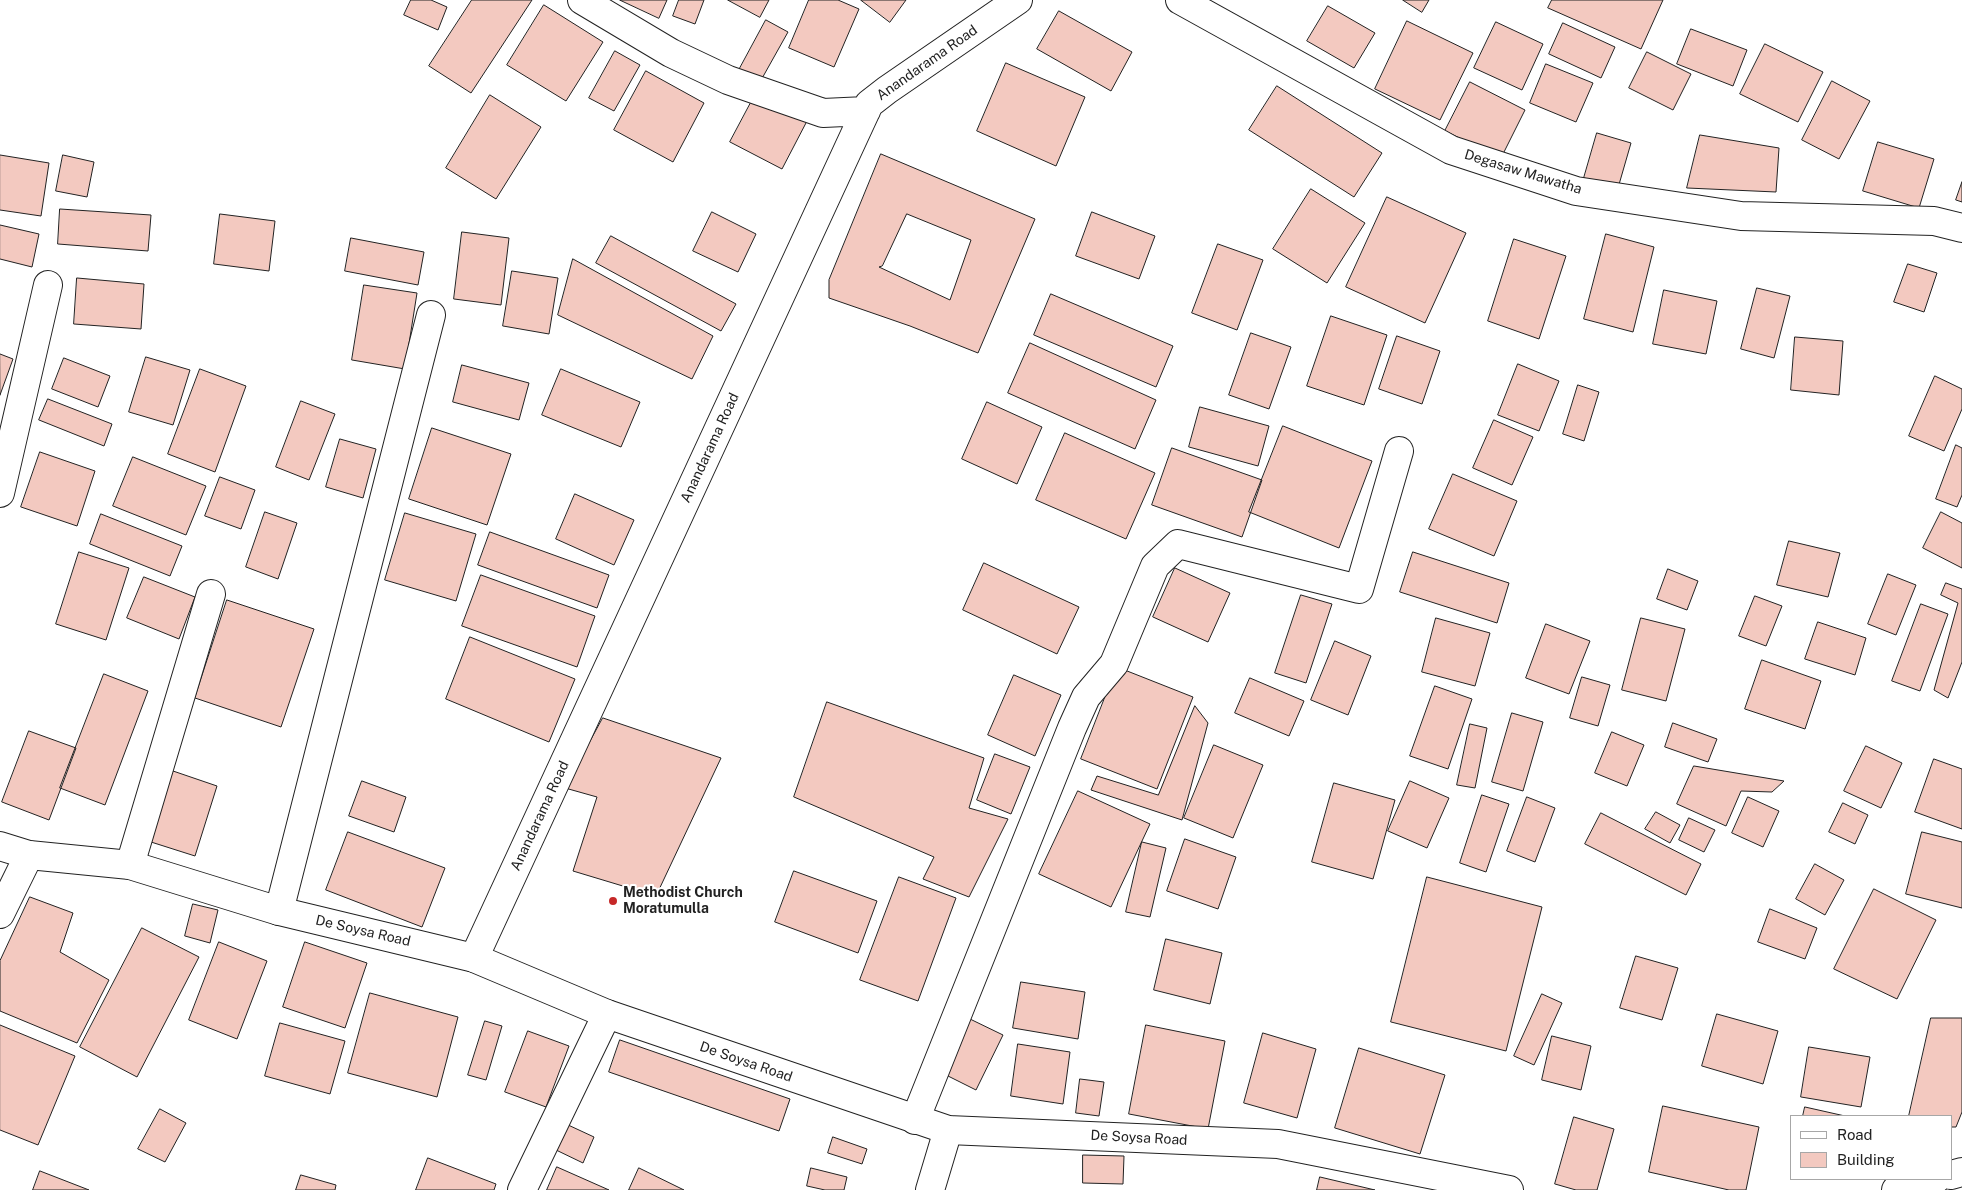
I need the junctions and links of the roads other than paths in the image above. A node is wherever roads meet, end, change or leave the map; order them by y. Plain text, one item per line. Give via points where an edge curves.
1 (582, 0) edge
2 (1018, 0) edge
3 (1180, 0) edge
4 (866, 111) junction
5 (1962, 228) edge
6 (48, 285) dead end
7 (431, 315) dead end
8 (1398, 451) dead end
9 (0, 493) edge
10 (211, 594) dead end
11 (0, 846) edge
12 (29, 855) junction
13 (130, 865) junction
14 (279, 911) junction
15 (0, 914) edge
16 (474, 958) junction
17 (607, 1014) junction
18 (915, 1120) junction
19 (948, 1130) junction
20 (1932, 1180) edge
21 (522, 1190) edge
22 (930, 1190) edge
23 (1510, 1190) edge
24 (1896, 1190) edge

1 - 4 street via 671,53 728,80 823,113
2 - 4 street, Anandarama Road via 887,90 869,104
3 - 5 street, Degasaw Mawatha via 1450,150 1576,190 1741,216 1934,221
4 - 16 street, Anandarama Road
6 - 9 street
7 - 14 street
8 - 18 street via 1359,589 1178,544 1155,566 1114,664 1086,697 1072,728
10 - 13 street
11 - 12 street, De Soysa Road
12 - 13 street, De Soysa Road
12 - 15 street
13 - 14 street, De Soysa Road
14 - 16 street, De Soysa Road
16 - 17 street, De Soysa Road
17 - 18 street, De Soysa Road
17 - 21 street
18 - 19 street, De Soysa Road
19 - 22 street
19 - 23 street, De Soysa Road via 1278,1144
20 - 24 street

